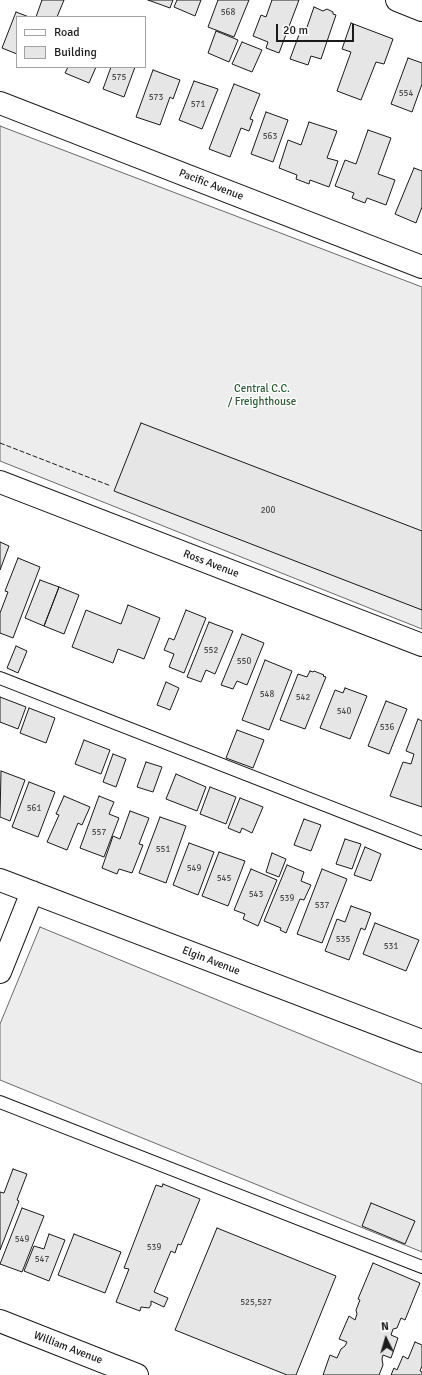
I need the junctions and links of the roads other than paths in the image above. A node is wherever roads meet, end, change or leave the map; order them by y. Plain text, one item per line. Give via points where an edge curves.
1 (397, 0) edge
2 (422, 10) edge
3 (0, 103) edge
4 (422, 267) edge
5 (0, 482) edge
6 (422, 645) edge
7 (0, 678) edge
8 (422, 843) edge
9 (0, 880) edge
10 (32, 892) junction
11 (0, 972) edge
12 (422, 1041) edge
13 (0, 1102) edge
14 (422, 1267) edge
15 (0, 1321) edge
16 (137, 1375) edge

1 - 2 street
3 - 4 street, Pacific Avenue
5 - 6 street, Ross Avenue
7 - 8 lane
9 - 10 street, Elgin Avenue
10 - 11 street
10 - 12 street, Elgin Avenue
13 - 14 lane
15 - 16 street, William Avenue

